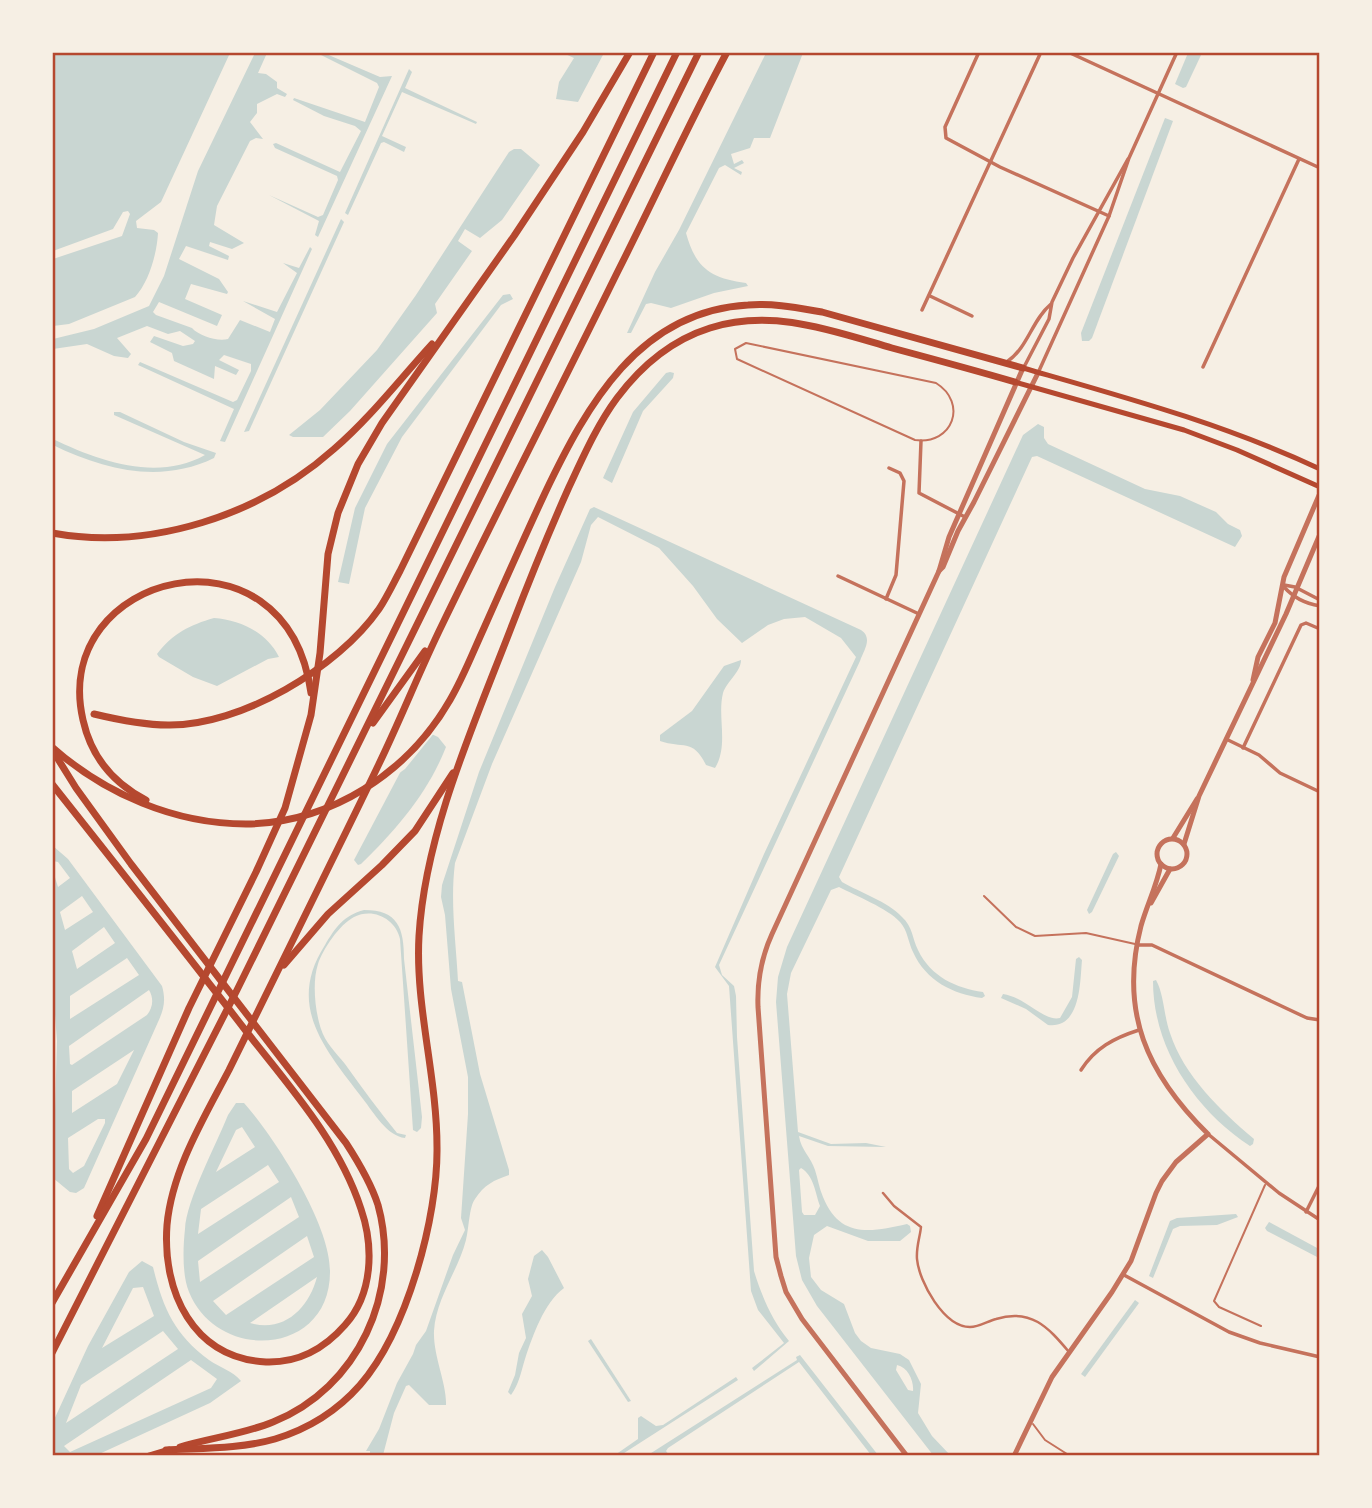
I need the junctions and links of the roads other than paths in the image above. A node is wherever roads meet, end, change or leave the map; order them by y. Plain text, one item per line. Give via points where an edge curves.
1 (630, 52) edge
2 (654, 52) edge
3 (677, 52) edge
4 (699, 52) edge
5 (727, 52) edge
6 (979, 52) edge
7 (1041, 52) edge
8 (1068, 52) edge
9 (1177, 52) edge
10 (1158, 94) junction
11 (1129, 158) junction
12 (1299, 159) junction
13 (991, 162) junction
14 (1320, 168) edge
15 (1099, 213) junction
16 (1109, 216) junction
17 (930, 296) junction
18 (1052, 302) junction
19 (922, 310) dead end
20 (972, 316) dead end
21 (450, 326) junction
22 (1004, 363) junction
23 (1203, 366) dead end
24 (1023, 368) junction
25 (1038, 373) junction
26 (1015, 382) junction
27 (1030, 387) junction
28 (921, 441) junction
29 (889, 468) dead end
30 (1320, 469) edge
31 (1320, 487) edge
32 (1320, 493) edge
33 (962, 516) junction
34 (52, 533) edge
35 (1320, 534) edge
36 (838, 576) dead end
37 (1282, 585) junction
38 (1295, 587) junction
39 (1292, 597) junction
40 (886, 598) junction
41 (1320, 600) edge
42 (1320, 606) edge
43 (919, 614) junction
44 (1320, 629) edge
45 (439, 630) junction
46 (1253, 680) junction
47 (94, 714) dead end
48 (311, 715) junction
49 (363, 736) junction
50 (1226, 739) junction
51 (1244, 748) junction
52 (52, 749) edge
53 (459, 764) junction
54 (52, 784) edge
55 (1320, 792) edge
56 (1199, 796) junction
57 (168, 811) junction
58 (1173, 838) junction
59 (1184, 844) junction
60 (1161, 864) junction
61 (1170, 869) junction
62 (984, 896) dead end
63 (1146, 912) junction
64 (1137, 945) junction
65 (275, 977) junction
66 (1320, 1020) edge
67 (1139, 1030) junction
68 (1082, 1070) dead end
69 (1209, 1134) junction
70 (1266, 1183) junction
71 (1320, 1184) edge
72 (883, 1193) dead end
73 (1306, 1212) junction
74 (1320, 1220) edge
75 (80, 1255) junction
76 (1124, 1275) junction
77 (52, 1303) edge
78 (1261, 1326) dead end
79 (1069, 1352) junction
80 (52, 1353) edge
81 (1320, 1357) edge
82 (1030, 1420) junction
83 (166, 1450) junction
84 (1067, 1454) edge
85 (149, 1455) edge
86 (907, 1455) edge
87 (1014, 1455) edge

1 - 21 highway via 583,132
2 - 47 highway via 378,610 325,664 255,706 223,718 171,726
3 - 75 highway via 158,1114
4 - 49 highway
5 - 45 highway
6 - 13 street via 944,132 948,141
7 - 13 street
8 - 10 street
9 - 10 street
10 - 11 street
10 - 12 street
11 - 15 street
11 - 16 street
12 - 14 street
12 - 23 street
13 - 15 street
13 - 17 street
15 - 16 street
15 - 18 street
16 - 25 street
17 - 19 street
17 - 20 street
18 - 22 street via 1039,314 1018,352
18 - 24 street via 1049,319
21 - 34 highway via 336,447 307,471 255,502 152,533 93,537
21 - 48 highway via 382,423 358,464 338,513 324,577
22 - 24 highway
22 - 57 highway via 788,306 730,307 660,334 621,366 580,423 462,677 440,716 412,751 354,796 294,818 242,824 204,821
24 - 25 main road
24 - 26 street
25 - 27 street
25 - 30 main road via 1222,427
26 - 27 main road
26 - 33 street
26 - 53 highway via 782,321 713,327 668,348 624,389 585,452 536,561
27 - 31 main road via 1184,430
27 - 33 street via 974,502
28 - 28 lane via 938,438 952,422 952,401 936,383 746,342 735,349 737,359
28 - 33 street via 919,493
29 - 40 street via 904,481 896,575
32 - 37 street
33 - 43 street via 948,537 939,571
35 - 38 street
36 - 40 street
37 - 38 street
37 - 39 street
37 - 46 street via 1275,623 1258,657
38 - 39 street
38 - 41 street
39 - 42 street
39 - 46 street
40 - 43 street
43 - 86 street via 768,942 757,992 780,1276 802,1319
44 - 51 street via 1301,625
45 - 49 highway
45 - 65 highway
46 - 50 street
48 - 57 highway via 308,676 294,638 272,611 251,596 228,585 180,582 153,588 126,604 100,630 84,663 82,715 90,742 106,769 136,795
48 - 75 highway via 285,808
49 - 80 highway
50 - 51 street
50 - 56 street
51 - 55 street via 1280,773
52 - 57 highway via 105,787
52 - 83 highway via 76,788 346,1143 371,1186 383,1233 385,1260 370,1327 356,1354 335,1378 274,1422
53 - 65 highway via 415,831 307,935
53 - 83 highway via 429,862 422,904 419,972 438,1148 433,1201 408,1296 373,1368 324,1417 249,1445
54 - 65 highway via 178,943 269,1059 338,1154 360,1206 370,1259 353,1316 324,1345 283,1362 245,1359 207,1341 182,1311 172,1283 167,1224 183,1164
56 - 58 street
56 - 59 street
58 - 59 street
58 - 60 street via 1158,848
59 - 61 street via 1186,861
60 - 61 street
60 - 63 street
61 - 63 street
62 - 64 lane via 1016,926 1035,936 1086,933
63 - 64 street
64 - 66 street via 1152,945
64 - 67 street via 1133,985
67 - 68 street via 1099,1049
67 - 69 street via 1167,1087
69 - 70 street
69 - 76 street via 1176,1162 1162,1181
70 - 73 street
70 - 78 lane via 1214,1300 1219,1307
71 - 73 street
72 - 79 street via 922,1227 918,1264 927,1289 948,1318 968,1327 1005,1316 1028,1318 1048,1328
73 - 74 street
75 - 77 highway
76 - 79 street
76 - 81 street via 1229,1332
79 - 82 street
82 - 84 lane via 1045,1440
82 - 87 street
83 - 85 highway

